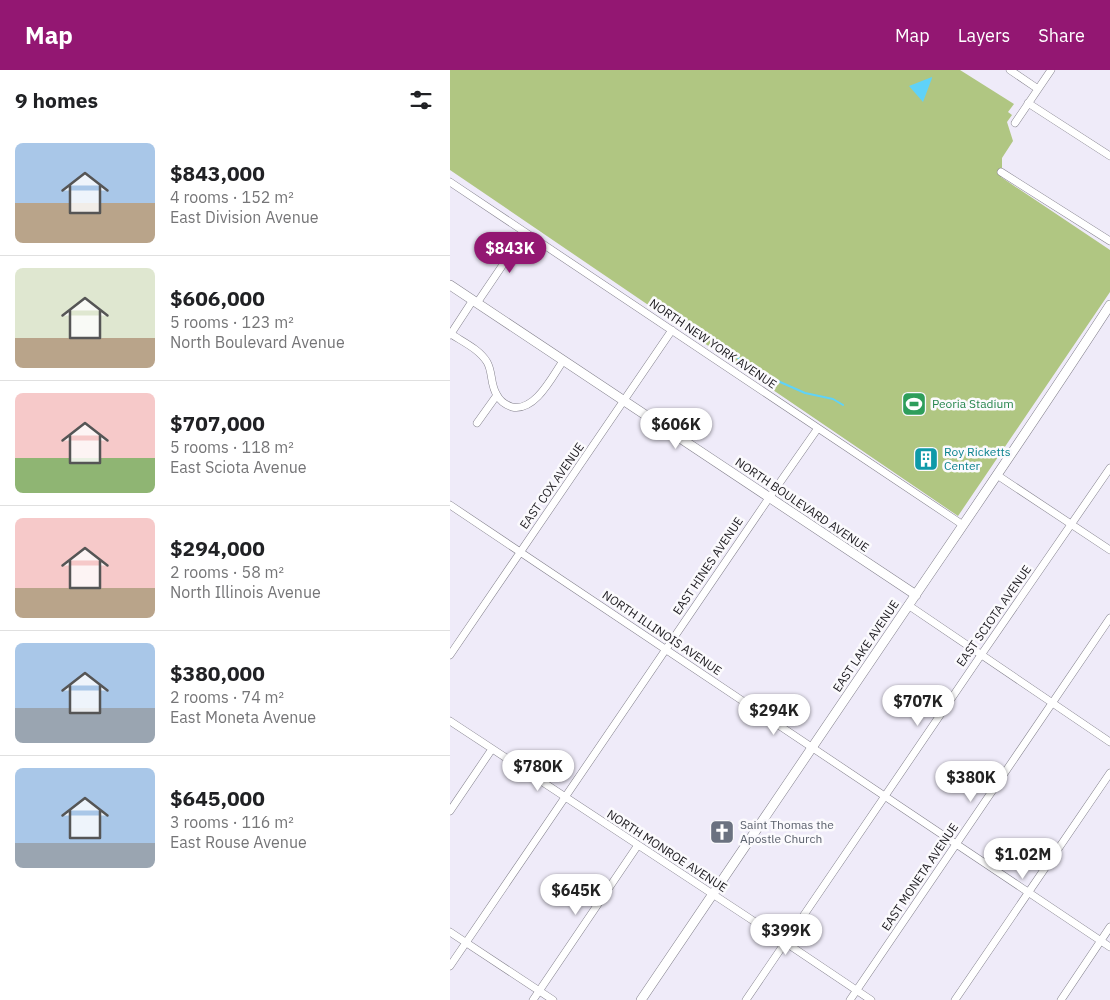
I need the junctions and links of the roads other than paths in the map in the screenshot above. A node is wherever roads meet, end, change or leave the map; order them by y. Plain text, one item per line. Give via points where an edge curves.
1 (1010, 70) edge
2 (1051, 70) edge
3 (1038, 89) junction
4 (1028, 103) junction
5 (1015, 123) dead end
6 (1110, 156) edge
7 (1001, 172) dead end
8 (450, 182) edge
9 (525, 232) junction
10 (1110, 241) edge
11 (450, 284) edge
12 (475, 302) junction
13 (1110, 305) edge
14 (672, 330) junction
15 (450, 334) edge
16 (563, 361) junction
17 (497, 395) junction
18 (624, 401) junction
19 (477, 423) dead end
20 (818, 428) junction
21 (1110, 468) edge
22 (997, 476) junction
23 (769, 498) junction
24 (450, 505) edge
25 (963, 525) junction
26 (1071, 525) junction
27 (1110, 550) edge
28 (520, 552) junction
29 (916, 595) junction
30 (908, 605) junction
31 (1110, 618) edge
32 (665, 649) junction
33 (450, 655) edge
34 (980, 655) junction
35 (1052, 702) junction
36 (450, 721) edge
37 (1110, 742) edge
38 (812, 748) junction
39 (492, 749) junction
40 (1110, 773) edge
41 (884, 796) junction
42 (565, 797) junction
43 (450, 811) edge
44 (956, 844) junction
45 (638, 845) junction
46 (1028, 892) junction
47 (713, 894) junction
48 (1110, 927) edge
49 (450, 932) edge
50 (1100, 941) junction
51 (466, 942) junction
52 (785, 943) junction
53 (1110, 947) edge
54 (450, 966) edge
55 (856, 990) junction
56 (539, 991) junction
57 (532, 1000) edge
58 (553, 1000) edge
59 (640, 1000) edge
60 (746, 1000) edge
61 (850, 1000) edge
62 (871, 1000) edge
63 (955, 1000) edge
64 (1061, 1000) edge

1 - 3 street
2 - 3 street
3 - 4 street
4 - 5 street
4 - 6 street
7 - 10 street
8 - 9 street, NORTH NEW YORK AVENUE
9 - 12 street
9 - 14 street, NORTH NEW YORK AVENUE
11 - 12 street, NORTH BOULEVARD AVENUE
12 - 15 street
12 - 16 street, NORTH BOULEVARD AVENUE
13 - 22 street, EAST LAKE AVENUE
14 - 18 street, EAST COX AVENUE
14 - 20 street, NORTH NEW YORK AVENUE
15 - 17 street via 488,363
16 - 17 street via 531,403 513,407 502,402
16 - 18 street, NORTH BOULEVARD AVENUE
17 - 19 street
18 - 23 street, NORTH BOULEVARD AVENUE
18 - 28 street, EAST COX AVENUE
20 - 23 street, EAST HINES AVENUE
20 - 25 street, NORTH NEW YORK AVENUE
21 - 26 street, EAST SCIOTA AVENUE
22 - 25 street, EAST LAKE AVENUE
22 - 26 street
23 - 29 street, NORTH BOULEVARD AVENUE
23 - 32 street, EAST HINES AVENUE
24 - 28 street, NORTH ILLINOIS AVENUE
25 - 29 street, EAST LAKE AVENUE
26 - 27 street
26 - 34 street, EAST SCIOTA AVENUE
28 - 32 street, NORTH ILLINOIS AVENUE
28 - 33 street, EAST COX AVENUE
29 - 30 street, EAST LAKE AVENUE
30 - 34 street
30 - 38 street, EAST LAKE AVENUE
31 - 35 street, EAST MONETA AVENUE
32 - 38 street, NORTH ILLINOIS AVENUE
32 - 42 street, EAST HINES AVENUE
34 - 35 street
34 - 41 street, EAST SCIOTA AVENUE
35 - 37 street
35 - 44 street, EAST MONETA AVENUE
36 - 39 street, NORTH MONROE AVENUE
38 - 41 street, NORTH ILLINOIS AVENUE
38 - 47 street, EAST LAKE AVENUE
39 - 42 street, NORTH MONROE AVENUE
39 - 43 street
40 - 46 street
41 - 44 street, NORTH ILLINOIS AVENUE
41 - 52 street, EAST SCIOTA AVENUE
42 - 45 street, NORTH MONROE AVENUE
42 - 51 street, EAST HINES AVENUE
44 - 46 street, NORTH ILLINOIS AVENUE
44 - 55 street, EAST MONETA AVENUE
45 - 47 street, NORTH MONROE AVENUE
45 - 56 street
46 - 50 street, NORTH ILLINOIS AVENUE
46 - 63 street
47 - 52 street, NORTH MONROE AVENUE
47 - 59 street, EAST LAKE AVENUE
48 - 50 street
49 - 51 street
50 - 53 street, NORTH ILLINOIS AVENUE
50 - 64 street
51 - 54 street, EAST HINES AVENUE
51 - 56 street
52 - 55 street, NORTH MONROE AVENUE
52 - 60 street, EAST SCIOTA AVENUE
55 - 61 street, EAST MONETA AVENUE
55 - 62 street, NORTH MONROE AVENUE
56 - 57 street
56 - 58 street

